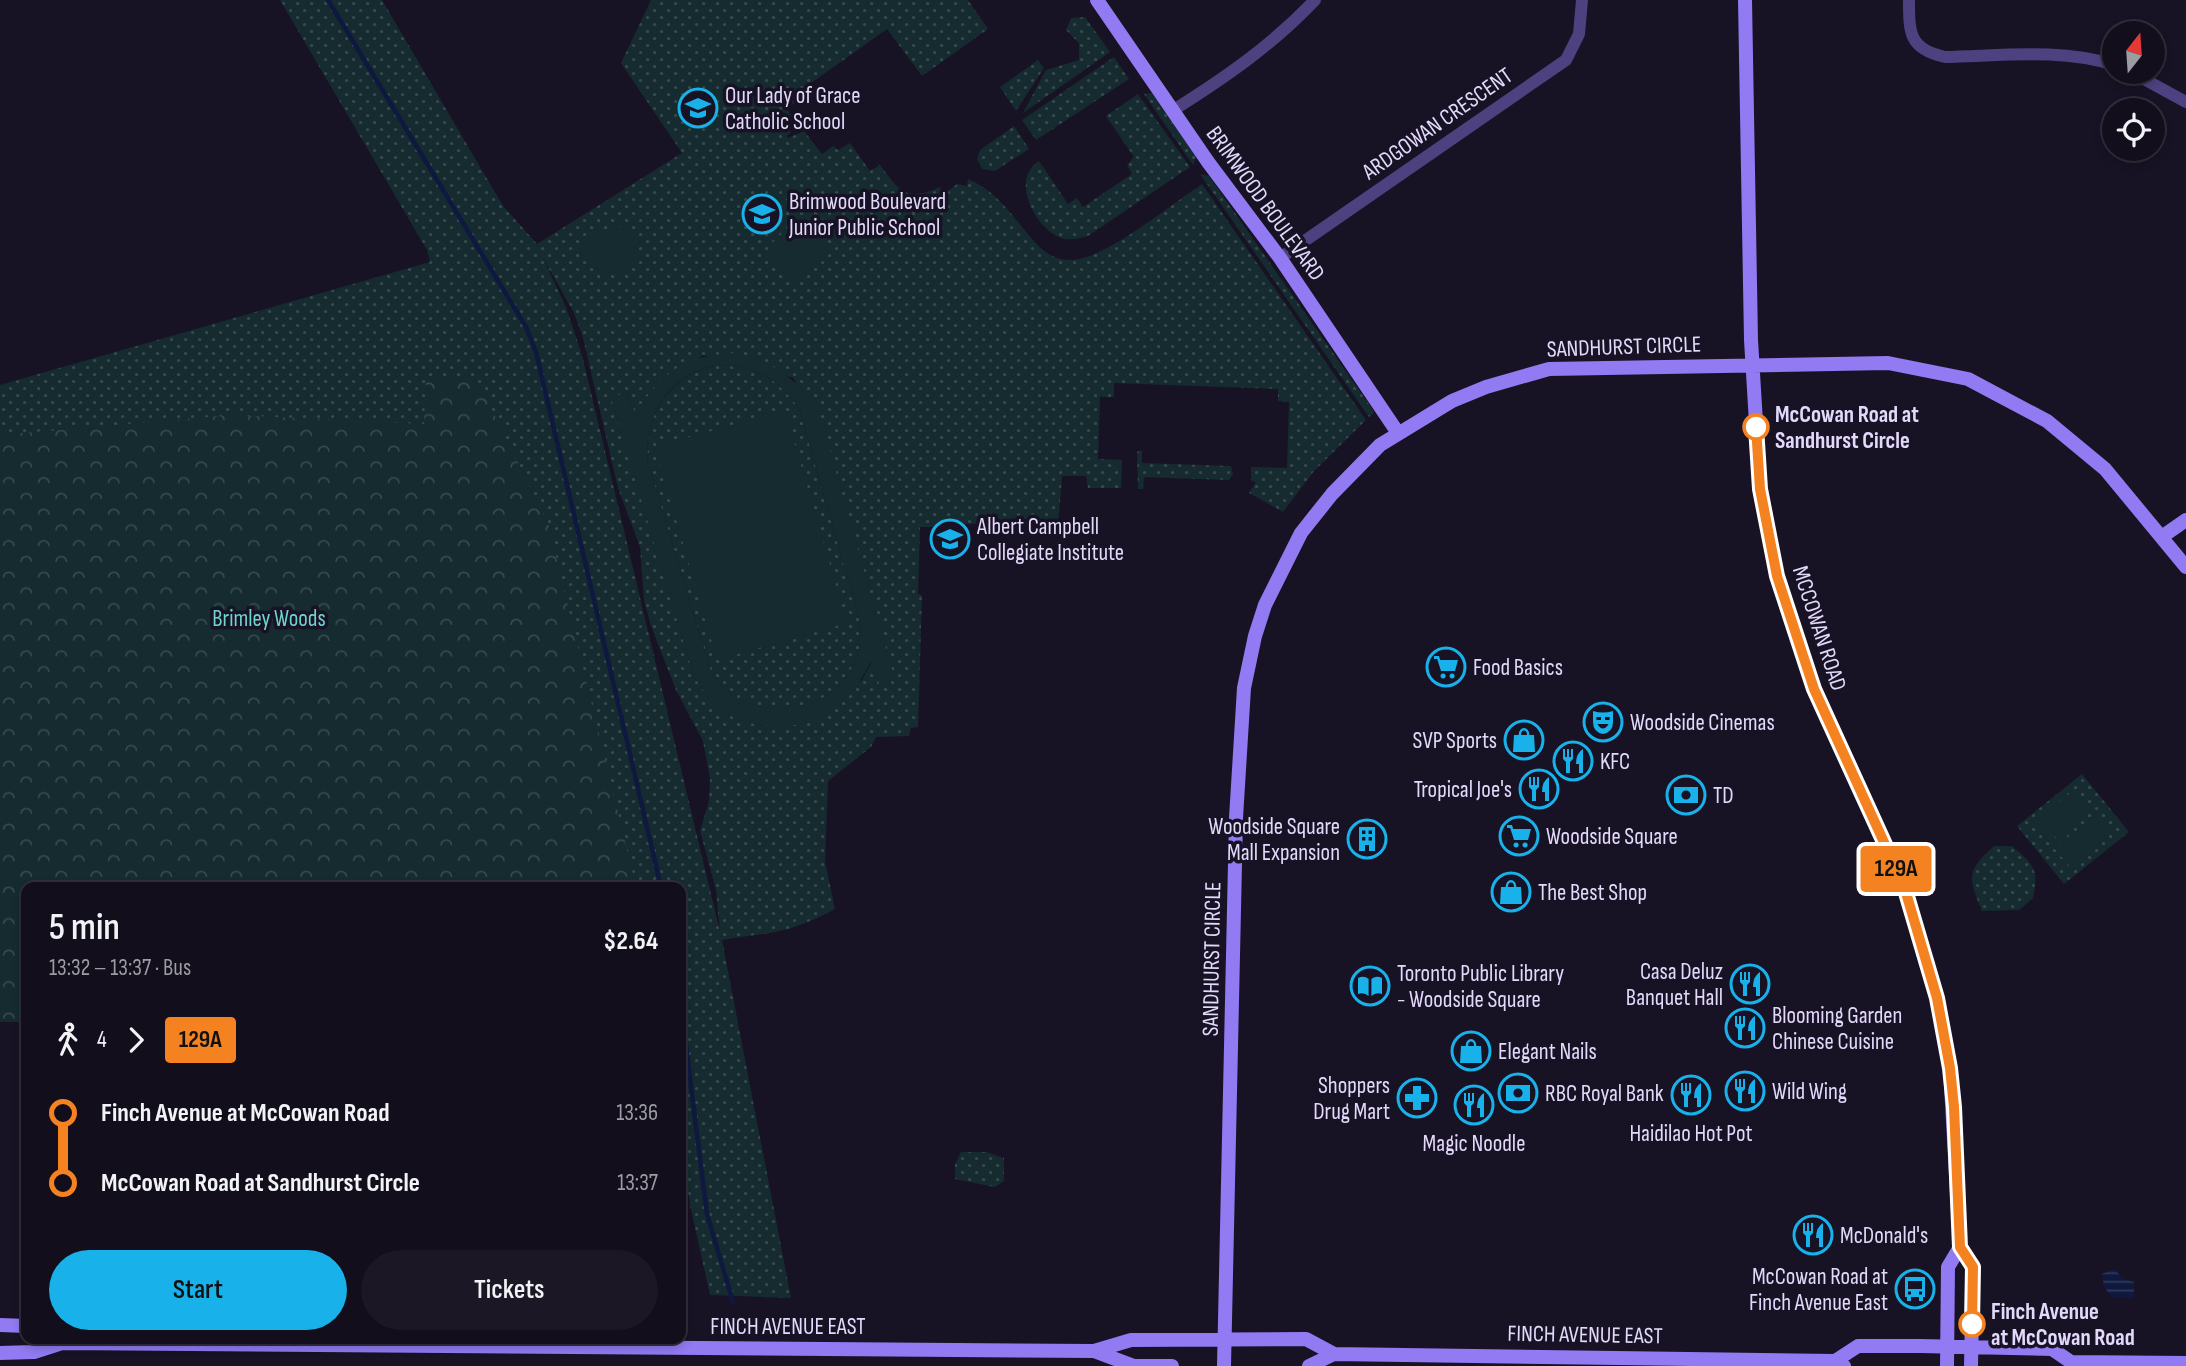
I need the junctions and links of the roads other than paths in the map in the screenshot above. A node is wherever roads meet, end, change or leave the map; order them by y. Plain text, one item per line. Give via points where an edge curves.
1 (1097, 0) edge
2 (1315, 0) edge
3 (1582, 0) edge
4 (1745, 0) edge
5 (1909, 0) edge
6 (2102, 61) edge
7 (2153, 84) edge
8 (2186, 103) edge
9 (1172, 111) junction
10 (1280, 258) junction
11 (1752, 364) junction
12 (1398, 433) junction
13 (2186, 520) edge
14 (2162, 536) junction
15 (2186, 567) edge
16 (1960, 1247) junction
17 (0, 1325) edge
18 (21, 1326) edge
19 (1225, 1339) junction
20 (51, 1344) edge
21 (369, 1344) edge
22 (1972, 1346) junction
23 (1947, 1347) junction
24 (1094, 1351) junction
25 (0, 1353) edge
26 (1334, 1354) junction
27 (1840, 1363) edge
28 (2186, 1363) edge
29 (2068, 1364) edge
30 (1172, 1366) edge
31 (1224, 1366) edge
32 (1309, 1366) edge
33 (1947, 1366) edge
34 (1971, 1366) edge

1 - 9 main road, BRIMWOOD BOULEVARD
2 - 9 street via 1278,39
3 - 10 street, ARDGOWAN CRESCENT via 1579,34 1566,60
4 - 11 main road, MCCOWAN ROAD
5 - 6 street via 1910,31 1917,45 1929,54 2061,55
7 - 8 street
9 - 10 main road, BRIMWOOD BOULEVARD
10 - 12 main road, BRIMWOOD BOULEVARD
11 - 12 main road, SANDHURST CIRCLE via 1549,369 1452,401
11 - 14 main road, SANDHURST CIRCLE via 1888,363 1968,379 2027,408 2078,444
11 - 16 main road, MCCOWAN ROAD via 1760,489 1777,576 1814,689 1904,886 1937,998 1954,1107
12 - 19 main road, SANDHURST CIRCLE via 1332,494 1301,533 1265,605 1244,688 1236,818
13 - 14 main road
14 - 15 main road, SANDHURST CIRCLE
16 - 22 main road, MCCOWAN ROAD via 1973,1267
16 - 23 main road, MCCOWAN ROAD via 1948,1267
17 - 18 main road
19 - 24 main road, FINCH AVENUE EAST via 1131,1340
19 - 26 main road, FINCH AVENUE EAST via 1306,1339
19 - 31 main road, SANDHURST CIRCLE
20 - 25 main road, FINCH AVENUE EAST via 34,1352
21 - 24 main road, FINCH AVENUE EAST
22 - 23 main road, FINCH AVENUE EAST
22 - 29 main road, FINCH AVENUE EAST via 2052,1349
22 - 34 main road, MCCOWAN ROAD
23 - 27 main road, FINCH AVENUE EAST via 1858,1346
23 - 33 main road, MCCOWAN ROAD
24 - 30 main road, FINCH AVENUE EAST via 1134,1366
26 - 27 main road, FINCH AVENUE EAST
26 - 32 main road, FINCH AVENUE EAST
28 - 29 main road, FINCH AVENUE EAST

